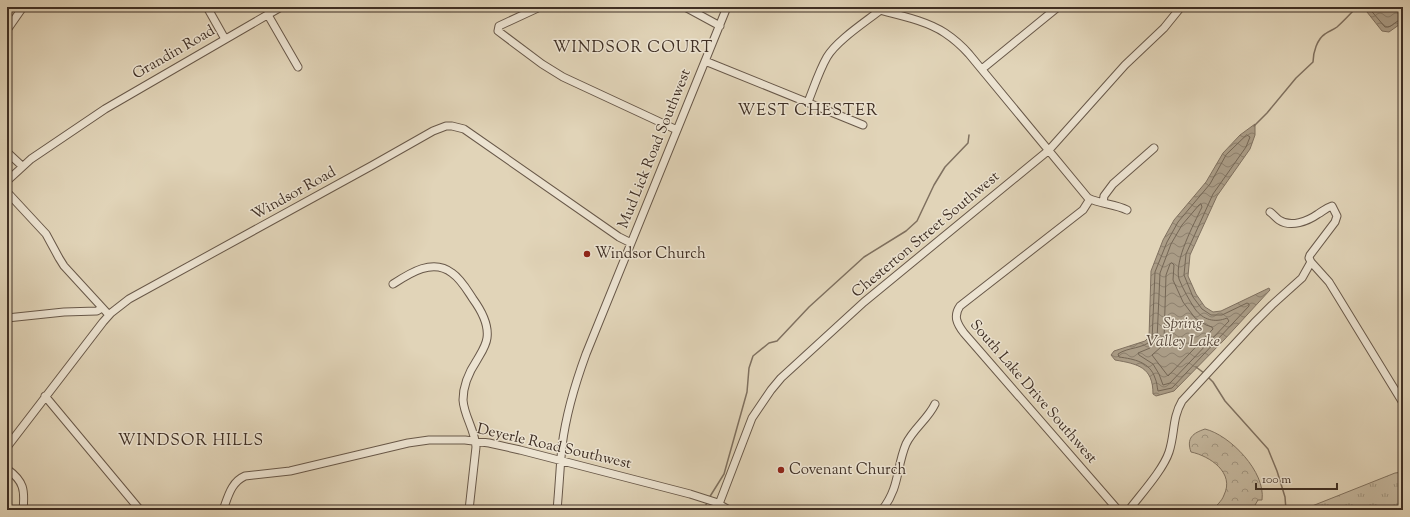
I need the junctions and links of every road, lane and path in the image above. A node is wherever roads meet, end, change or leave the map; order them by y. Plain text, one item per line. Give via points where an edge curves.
1 (207, 7) edge
2 (281, 7) edge
3 (540, 7) edge
4 (685, 7) edge
5 (727, 7) edge
6 (868, 7) edge
7 (1058, 7) edge
8 (1181, 7) edge
9 (20, 8) edge
10 (882, 9) edge
11 (268, 15) junction
12 (720, 26) junction
13 (7, 30) edge
14 (225, 39) junction
15 (705, 61) junction
16 (298, 67) dead end
17 (982, 69) junction
18 (808, 102) junction
19 (863, 125) dead end
20 (677, 130) junction
21 (1154, 148) dead end
22 (1049, 150) junction
23 (7, 152) edge
24 (22, 166) junction
25 (7, 181) edge
26 (7, 192) edge
27 (1090, 199) junction
28 (1103, 203) junction
29 (1127, 210) dead end
30 (1270, 212) dead end
31 (631, 243) junction
32 (1311, 262) junction
33 (393, 284) dead end
34 (102, 308) junction
35 (109, 315) junction
36 (7, 318) edge
37 (46, 396) junction
38 (1403, 403) edge
39 (935, 404) dead end
40 (476, 441) junction
41 (7, 447) edge
42 (561, 460) junction
43 (7, 469) edge
44 (713, 502) junction
45 (23, 510) edge
46 (140, 510) edge
47 (224, 510) edge
48 (469, 510) edge
49 (557, 510) edge
50 (729, 510) edge
51 (882, 510) edge
52 (1118, 510) edge
53 (1129, 510) edge

1 - 14 street
2 - 11 street, Grandin Road
3 - 20 street via 499,26 498,31 563,77
4 - 12 street
5 - 12 street, Mud Lick Road Southwest
6 - 10 street
7 - 17 street
8 - 22 street, Chesterton Street Southwest via 1164,28 1120,70
9 - 13 street
10 - 17 street via 945,33 965,49
10 - 18 street via 830,52
11 - 14 street, Grandin Road
11 - 16 street
12 - 15 street, Mud Lick Road Southwest
14 - 24 street, Grandin Road via 102,111
15 - 18 street
15 - 20 street, Mud Lick Road Southwest
17 - 22 street
18 - 19 street
20 - 31 street, Mud Lick Road Southwest
21 - 28 street via 1112,184 1104,196
22 - 27 street
22 - 44 street, Chesterton Street Southwest via 864,302 781,378 752,418
23 - 24 street
24 - 25 street, Grandin Road
26 - 34 street via 46,234 64,266
27 - 28 street
27 - 52 street, South Lake Drive Southwest via 1083,210 960,306 956,318 964,332
28 - 29 street
30 - 32 street via 1285,223 1298,223 1332,206 1336,219 1310,255
31 - 35 street, Windsor Road via 474,135 458,126 446,126 129,299
31 - 42 street, Mud Lick Road Southwest via 576,380
32 - 38 street via 1333,289
32 - 53 street via 1302,278 1258,319 1182,401 1176,415 1172,444 1167,457
33 - 40 street via 422,268 448,270 457,277 481,312 487,330 486,342 464,390 464,405
34 - 35 street
34 - 36 street via 98,311
35 - 37 street, Windsor Road
37 - 41 street, Windsor Road
37 - 46 street
39 - 51 street via 928,417 907,442 893,492
40 - 42 street, Deyerle Road Southwest
40 - 47 street, Deyerle Road Southwest via 425,440 290,471 245,476 234,484
40 - 48 street
42 - 44 street, Deyerle Road Southwest
42 - 49 street, Mud Lick Road Southwest
43 - 45 street via 24,489
44 - 50 street, Deyerle Road Southwest

